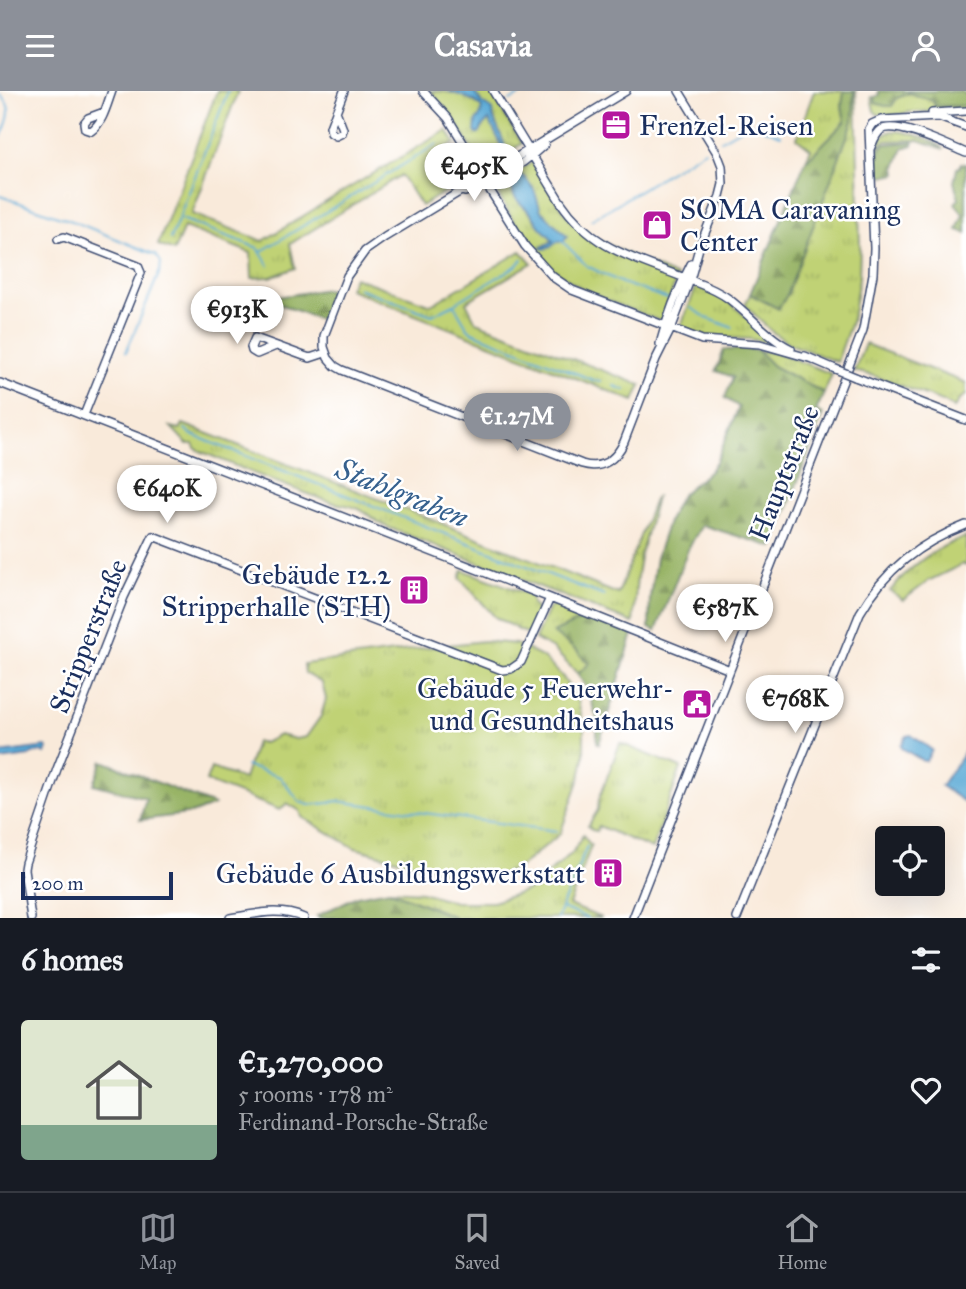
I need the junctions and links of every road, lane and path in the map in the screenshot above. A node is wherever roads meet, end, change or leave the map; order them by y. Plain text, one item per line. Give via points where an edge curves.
1 (112, 91) edge
2 (344, 91) edge
3 (424, 91) edge
4 (493, 91) edge
5 (626, 91) edge
6 (679, 91) edge
7 (336, 111) dead end
8 (966, 111) edge
9 (104, 113) dead end
10 (942, 114) junction
11 (966, 127) edge
12 (870, 150) junction
13 (531, 153) junction
14 (966, 153) edge
15 (484, 181) junction
16 (58, 239) dead end
17 (687, 279) junction
18 (668, 328) junction
19 (276, 346) dead end
20 (325, 353) junction
21 (809, 358) junction
22 (0, 383) edge
23 (84, 415) junction
24 (966, 420) edge
25 (966, 525) edge
26 (550, 598) junction
27 (730, 670) junction
28 (31, 918) edge
29 (230, 918) edge
30 (304, 918) edge
31 (633, 918) edge
32 (737, 918) edge

1 - 9 street
2 - 7 street
3 - 15 street via 448,118
4 - 13 street
5 - 13 street
6 - 17 street via 714,146 723,184
8 - 10 street
10 - 11 street
10 - 12 street via 909,113 872,124
12 - 14 street via 883,128 898,128
12 - 27 street, Hauptstraße via 873,274 863,330
13 - 15 street
13 - 17 street via 583,230 611,249
15 - 18 street via 525,246 553,277 572,290
15 - 20 street via 365,251 347,276 324,336
16 - 23 street via 64,237 138,266 141,273
17 - 18 street
17 - 21 street via 729,299 784,346
18 - 20 street via 620,451 607,463 593,466 342,370
18 - 21 street via 702,340 760,344
19 - 20 street via 310,358
21 - 24 street, bridge
22 - 23 street
23 - 26 street
25 - 32 street via 904,560 882,580 859,613
26 - 27 street
26 - 28 street, Stripperstraße via 521,662 502,670 153,536 120,608 25,863
27 - 31 street, Hauptstraße
29 - 30 street via 276,911

